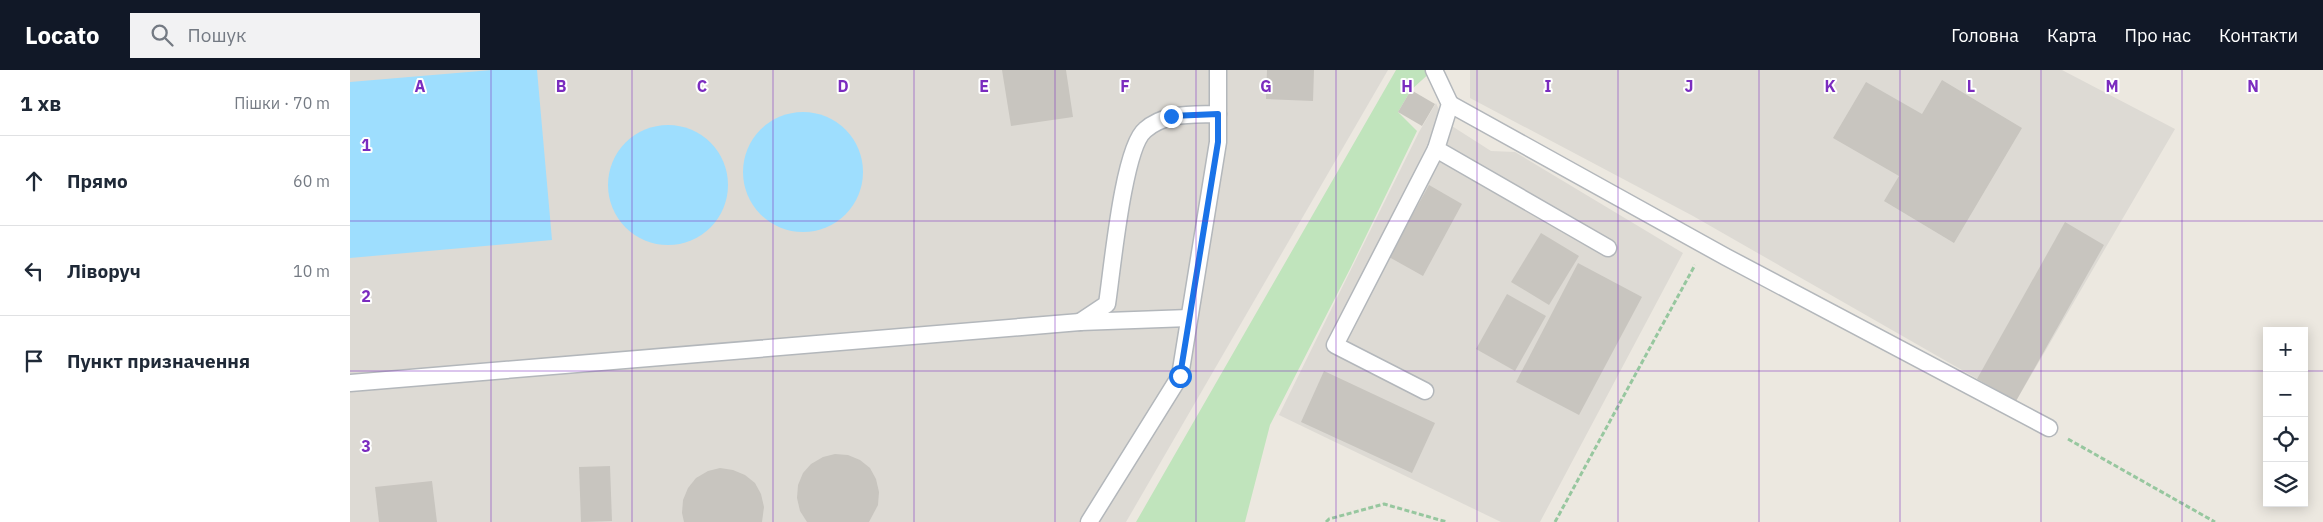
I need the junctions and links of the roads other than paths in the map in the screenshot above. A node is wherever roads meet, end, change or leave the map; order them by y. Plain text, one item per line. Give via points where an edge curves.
1 (1218, 70) edge
2 (1434, 70) edge
3 (1450, 104) junction
4 (1218, 114) junction
5 (1436, 149) junction
6 (1608, 248) dead end
7 (1189, 318) junction
8 (1080, 322) junction
9 (350, 383) edge
10 (1425, 391) dead end
11 (2049, 428) road end
12 (1089, 522) edge

1 - 4 lane
2 - 3 lane
3 - 5 lane
3 - 11 lane via 1726,257
4 - 7 lane via 1218,142
4 - 8 lane via 1171,116 1144,130 1133,147 1120,206 1107,304
5 - 6 lane
5 - 10 lane via 1335,345
7 - 8 lane
7 - 12 lane via 1180,376
8 - 9 lane

